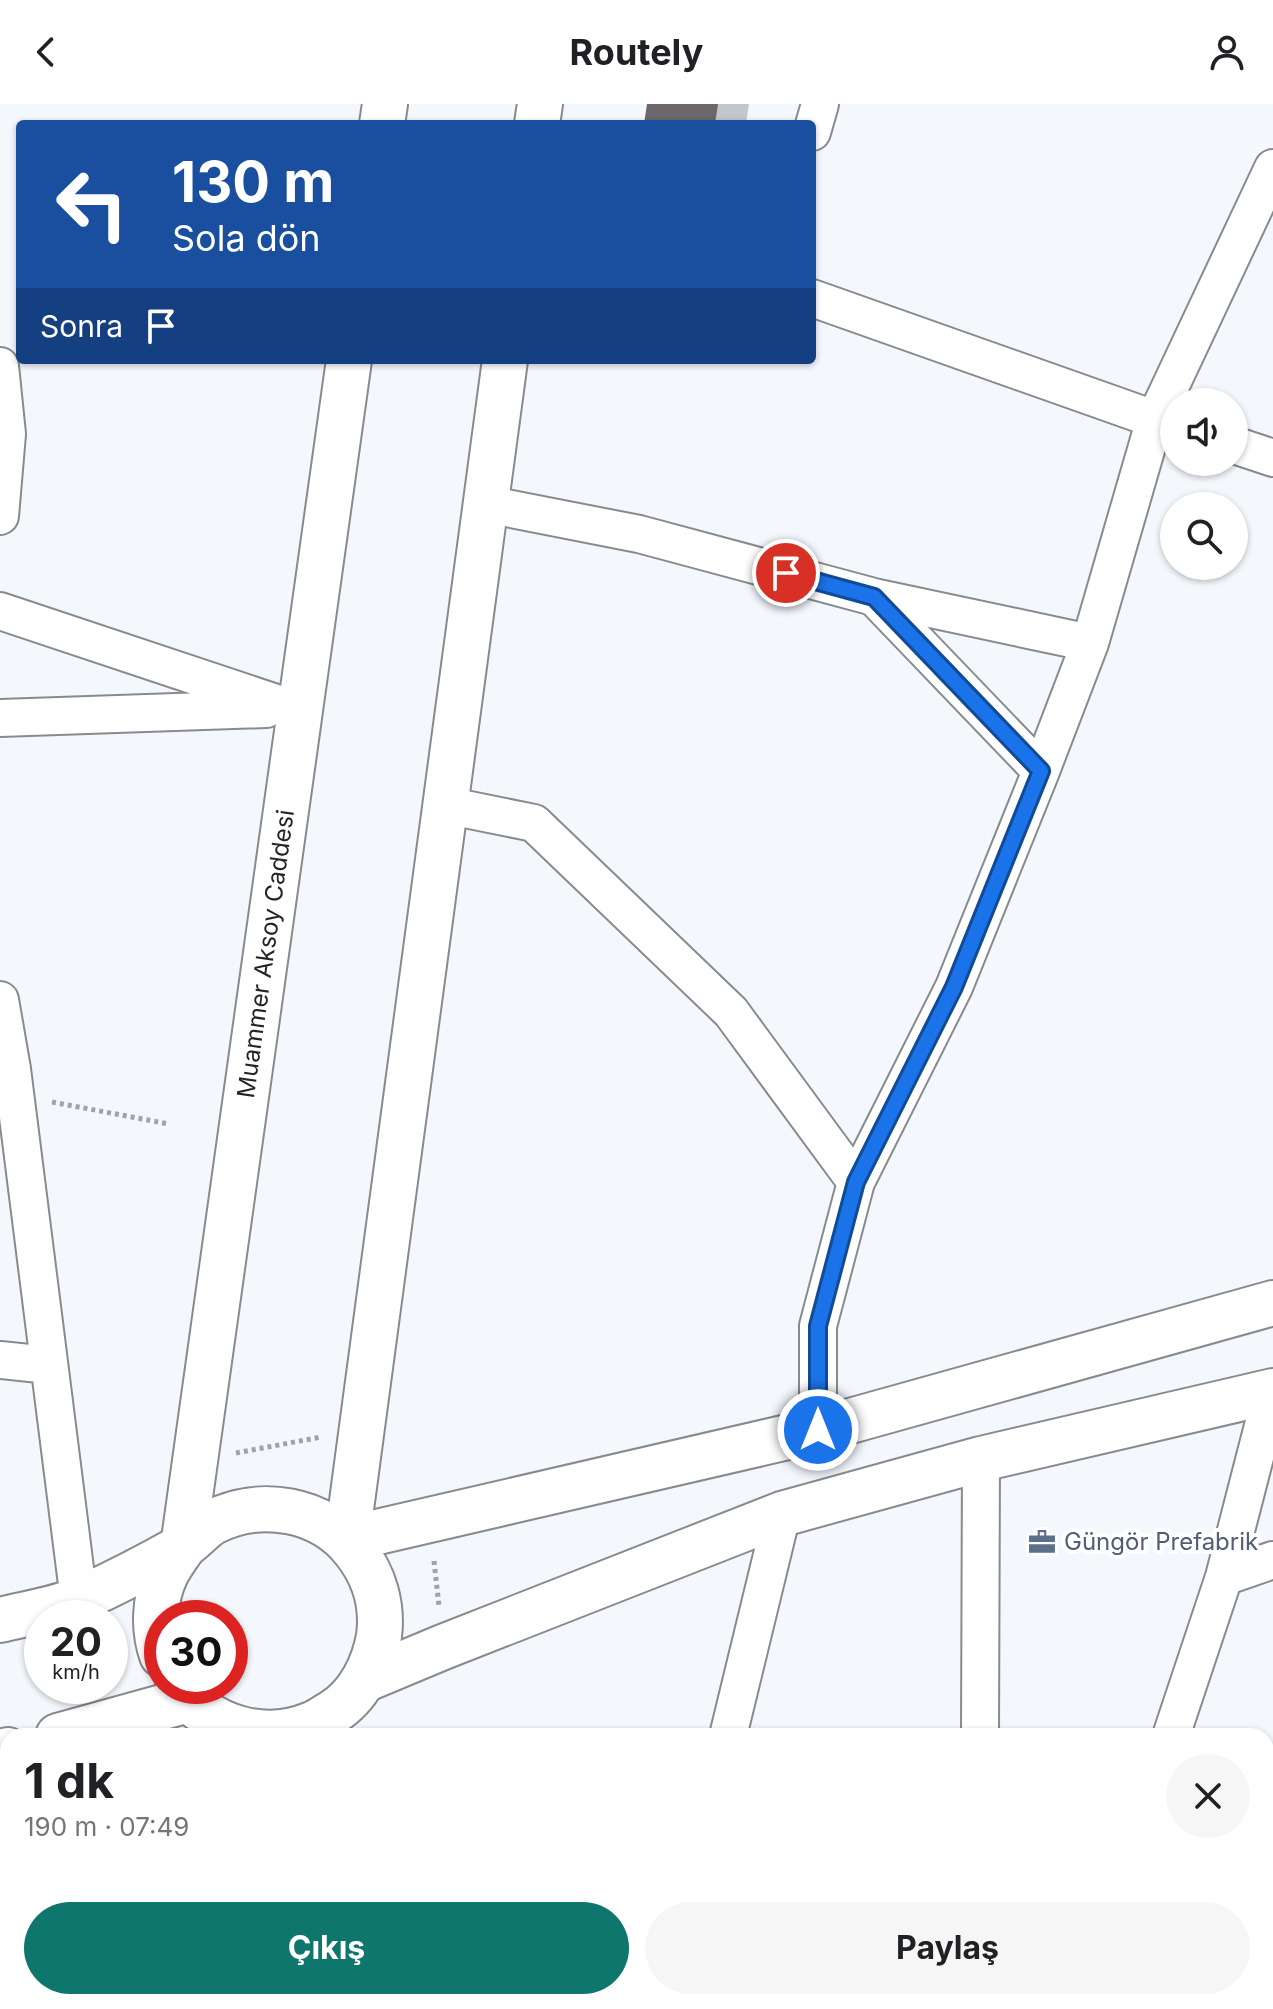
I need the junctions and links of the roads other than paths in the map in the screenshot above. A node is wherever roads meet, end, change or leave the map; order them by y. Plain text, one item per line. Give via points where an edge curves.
1 (1273, 168) edge
2 (816, 299) edge
3 (348, 364) edge
4 (504, 364) edge
5 (0, 366) edge
6 (1179, 388) edge
7 (1160, 421) edge
8 (1160, 434) edge
9 (1248, 450) edge
10 (1273, 458) edge
11 (486, 504) junction
12 (0, 516) edge
13 (874, 597) junction
14 (0, 611) edge
15 (1090, 643) junction
16 (296, 709) junction
17 (0, 718) edge
18 (1041, 771) junction
19 (445, 805) junction
20 (0, 1000) edge
21 (856, 1182) junction
22 (1273, 1303) edge
23 (0, 1360) edge
24 (49, 1365) junction
25 (1272, 1391) edge
26 (818, 1430) junction
27 (981, 1459) junction
28 (782, 1514) junction
29 (347, 1539) junction
30 (183, 1547) junction
31 (1273, 1560) edge
32 (1224, 1577) junction
33 (79, 1600) joint
34 (158, 1600) edge
35 (24, 1614) edge
36 (0, 1620) edge
37 (364, 1680) junction
38 (182, 1707) edge
39 (92, 1728) edge
40 (236, 1728) edge
41 (298, 1728) edge
42 (354, 1728) edge
43 (730, 1728) edge
44 (980, 1728) edge
45 (1174, 1728) edge

1 - 6 street
2 - 7 street
3 - 16 main road, Muammer Aksoy Caddesi
4 - 11 main road
5 - 12 street via 7,434
8 - 15 street
9 - 10 street
11 - 13 street via 639,534
11 - 19 main road
13 - 15 street
13 - 18 street
14 - 16 street
15 - 18 street
16 - 17 street
16 - 30 main road, Muammer Aksoy Caddesi
18 - 21 street via 954,987
19 - 21 street via 534,823 731,1012
19 - 29 main road
20 - 24 street
21 - 26 street via 818,1326
22 - 26 main road
23 - 24 street
24 - 33 street
25 - 27 main road
25 - 32 street
26 - 29 main road
27 - 28 main road
27 - 44 street
28 - 37 main road
28 - 43 street
29 - 30 main road via 317,1519 282,1508 246,1510 211,1523
29 - 37 main road via 377,1592 381,1622
30 - 33 main road
30 - 34 main road via 165,1575
31 - 32 street
32 - 45 street
35 - 36 main road
37 - 41 main road via 342,1706
37 - 42 main road
38 - 39 main road
38 - 40 main road

